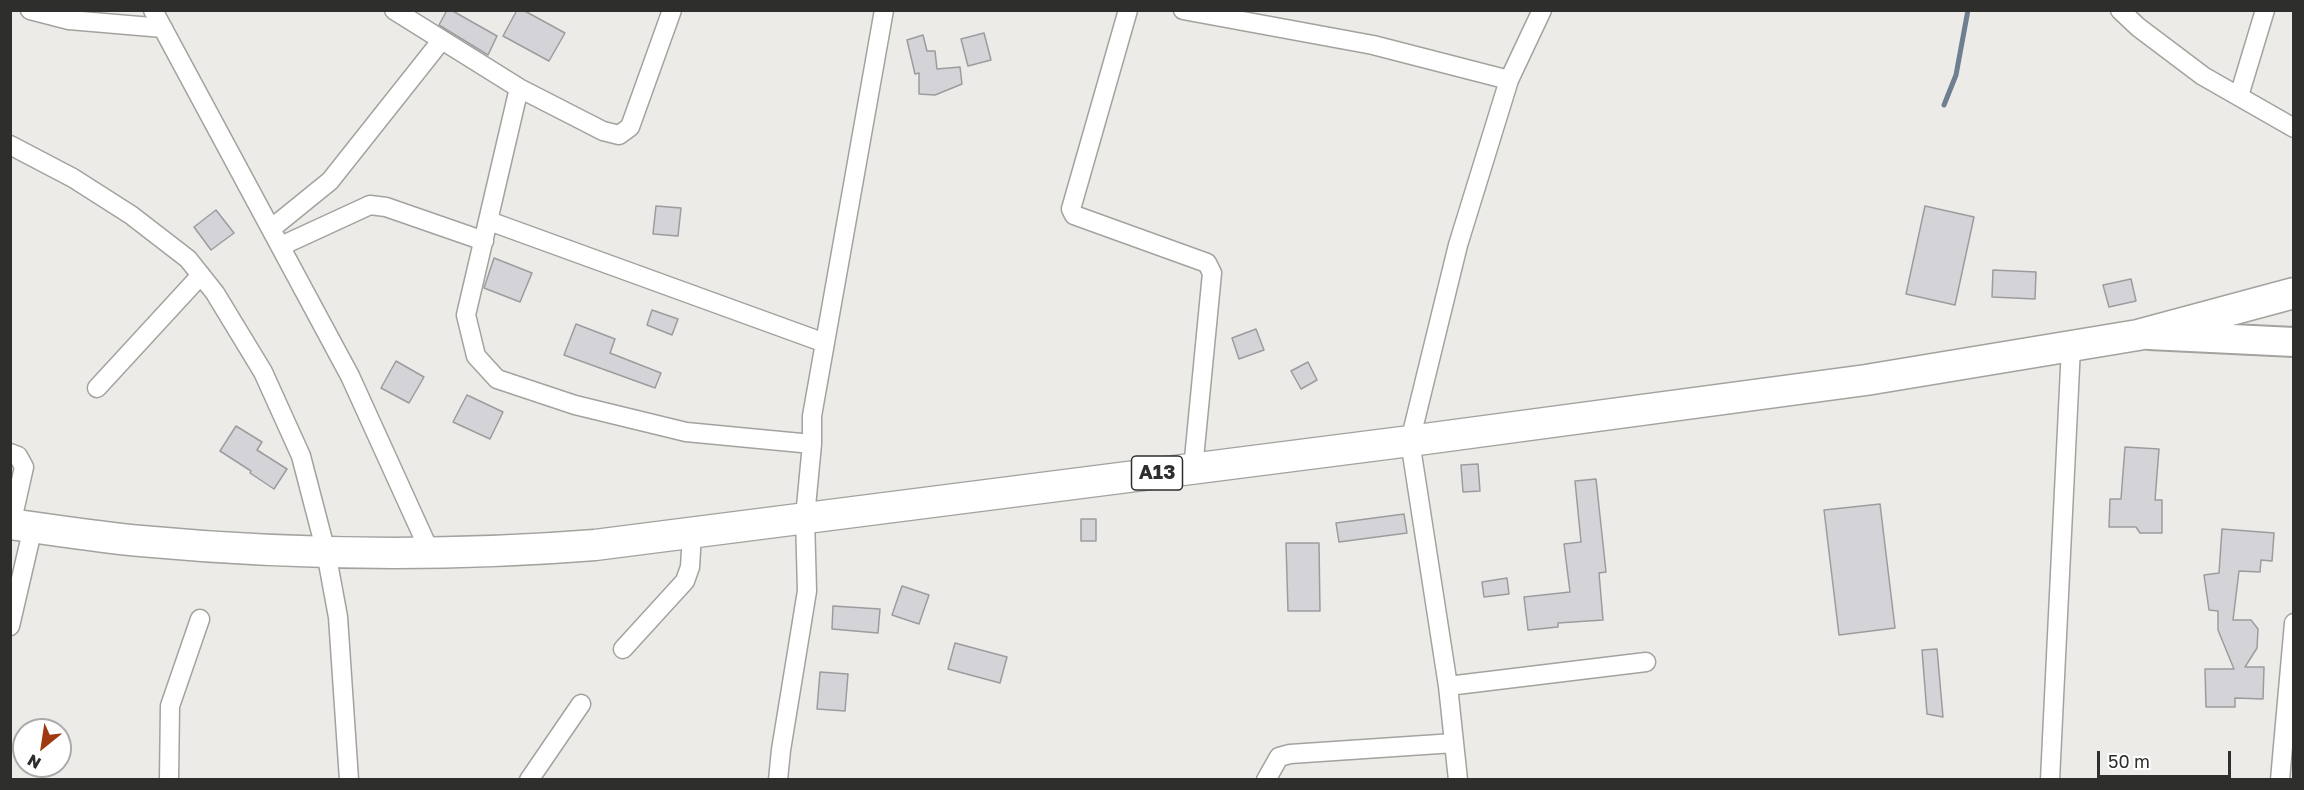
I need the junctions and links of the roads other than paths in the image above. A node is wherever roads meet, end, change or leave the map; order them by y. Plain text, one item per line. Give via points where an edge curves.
1 (30, 10) edge
2 (153, 10) edge
3 (394, 10) edge
4 (672, 10) edge
5 (884, 10) edge
6 (1128, 10) edge
7 (1183, 10) edge
8 (1542, 10) edge
9 (2265, 10) edge
10 (2127, 13) edge
11 (163, 28) junction
12 (441, 41) junction
13 (1509, 80) junction
14 (519, 88) junction
15 (2239, 96) junction
16 (2294, 128) edge
17 (10, 145) edge
18 (489, 221) junction
19 (272, 228) junction
20 (484, 241) junction
21 (281, 246) junction
22 (201, 275) junction
23 (2294, 293) edge
24 (2138, 335) junction
25 (2294, 342) edge
26 (825, 343) junction
27 (2071, 347) junction
28 (97, 388) dead end
29 (1410, 441) junction
30 (812, 444) junction
31 (10, 453) edge
32 (1193, 469) junction
33 (805, 517) junction
34 (18, 525) edge
35 (692, 534) junction
36 (326, 552) junction
37 (430, 552) junction
38 (200, 619) dead end
39 (2294, 623) edge
40 (10, 626) edge
41 (623, 649) dead end
42 (1646, 662) dead end
43 (1448, 686) junction
44 (581, 704) dead end
45 (1454, 743) junction
46 (169, 780) edge
47 (349, 780) edge
48 (528, 780) edge
49 (778, 780) edge
50 (1266, 780) edge
51 (1458, 780) edge
52 (2050, 780) edge
53 (2280, 780) edge

1 - 11 street via 69,20
2 - 11 street
3 - 12 street
4 - 14 street via 630,128 619,135 603,132
5 - 26 street
6 - 32 street via 1071,209 1074,215 1207,263 1212,273
7 - 13 street via 1373,45
8 - 13 street
9 - 15 street
10 - 15 street via 2203,76
11 - 19 street
12 - 14 street
12 - 19 street via 330,181
13 - 29 street via 1458,245
14 - 18 street
15 - 16 street
17 - 22 street via 131,215 188,259
18 - 20 street
18 - 26 street
19 - 21 street
20 - 21 street via 386,207 369,205
20 - 30 street via 466,315 476,356 497,379 575,405 686,432
21 - 37 street via 350,376
22 - 28 street
22 - 36 street via 264,372 302,456
23 - 24 highway, A13
24 - 25 main road
24 - 27 highway, A13
26 - 30 street via 812,416
27 - 29 highway, A13 via 1866,380
27 - 52 street
29 - 32 highway, A13
29 - 43 street
30 - 33 street
31 - 34 street via 18,456 24,467
32 - 33 highway, A13
33 - 35 highway, A13
33 - 49 street via 807,591
34 - 36 highway, A13 via 139,541
34 - 40 street
35 - 37 highway, A13 via 529,550
35 - 41 street via 685,581
36 - 37 highway, A13
36 - 47 street via 338,617
38 - 46 street via 170,706
39 - 53 street
42 - 43 street
43 - 45 street
44 - 48 street
45 - 50 street via 1290,754 1279,757
45 - 51 street

